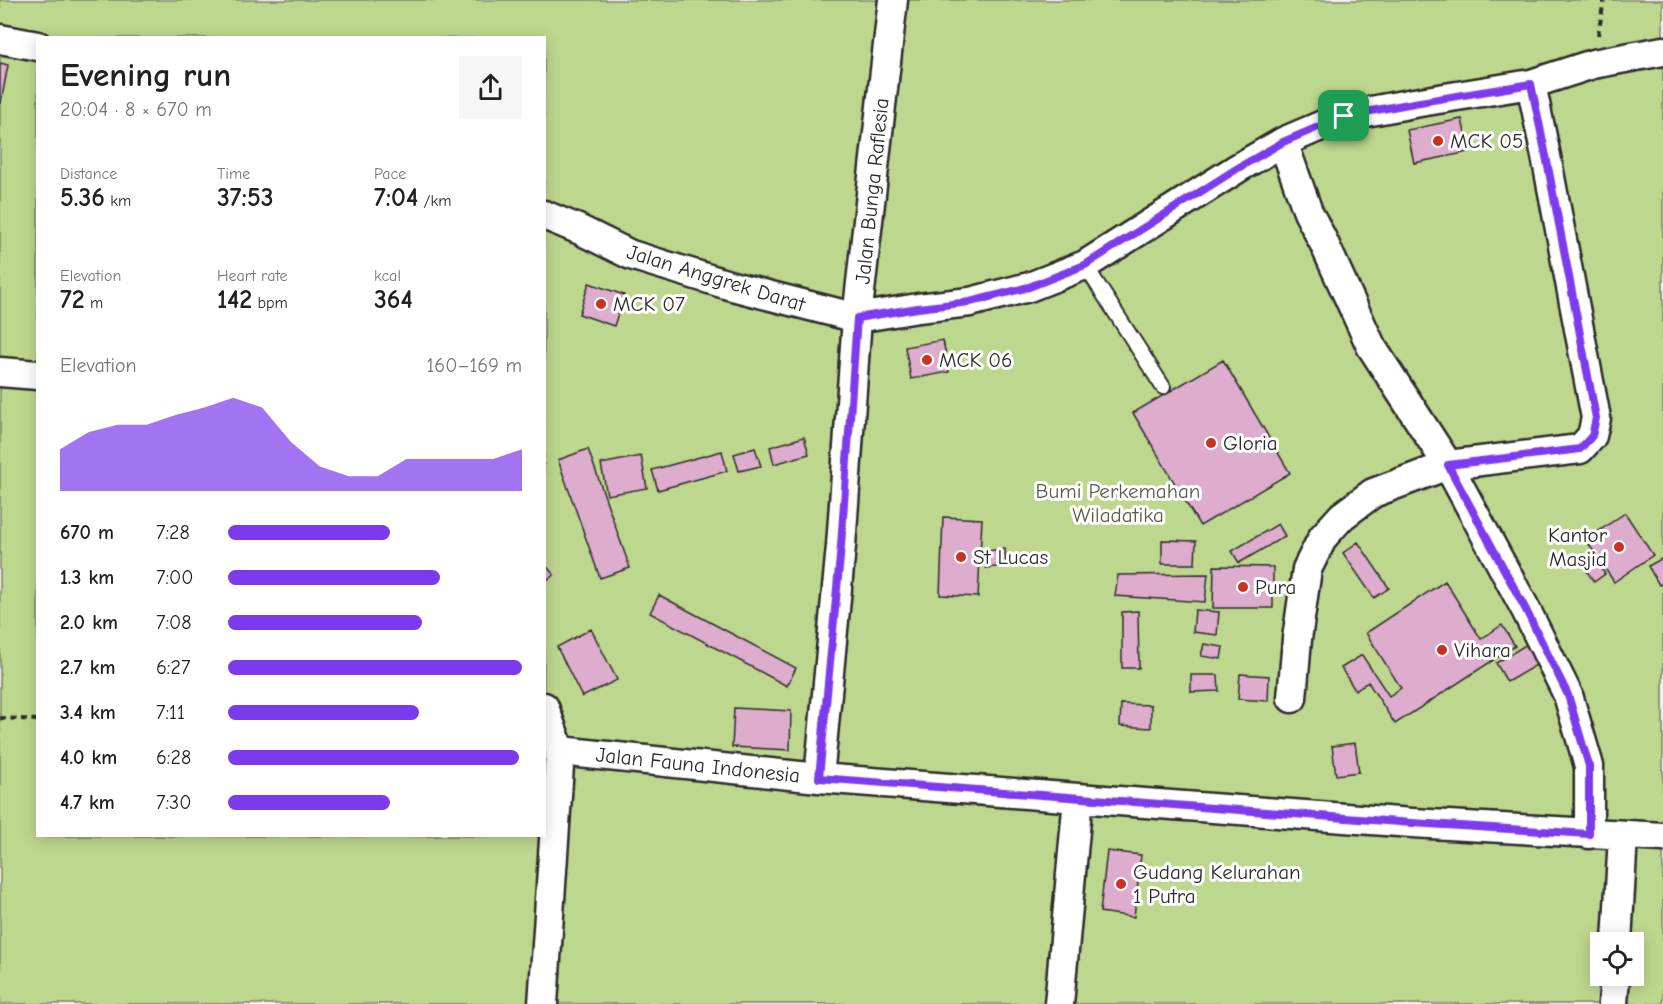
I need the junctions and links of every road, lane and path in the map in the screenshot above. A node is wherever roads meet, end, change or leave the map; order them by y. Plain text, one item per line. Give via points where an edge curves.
1 (893, 0) edge
2 (0, 39) edge
3 (36, 46) edge
4 (1663, 51) edge
5 (1531, 84) junction
6 (1283, 142) junction
7 (546, 216) edge
8 (1085, 265) junction
9 (857, 318) junction
10 (0, 372) edge
11 (36, 375) edge
12 (1163, 387) dead end
13 (1448, 465) junction
14 (1292, 698) dead end
15 (546, 712) edge
16 (0, 718) edge
17 (36, 720) edge
18 (560, 751) junction
19 (819, 778) junction
20 (1078, 798) junction
21 (1589, 834) junction
22 (1623, 836) junction
23 (1663, 837) edge
24 (1618, 932) edge
25 (1614, 986) edge
26 (543, 1004) edge
27 (1059, 1004) edge
28 (1613, 1004) edge

1 - 9 street, Jalan Bunga Raflesia
2 - 3 street
4 - 5 street via 1593,64
5 - 6 street via 1344,116
5 - 13 street via 1596,418 1592,436 1580,449
6 - 8 street
6 - 13 street via 1308,212 1371,346
7 - 9 street, Jalan Anggrek Darat via 631,255
8 - 9 street via 1029,287 970,302
8 - 12 lane
9 - 19 street, Jalan Bunga Raflesia
10 - 11 street
13 - 14 street via 1373,493 1342,516 1323,537 1307,569
13 - 21 street via 1568,695 1589,766
15 - 18 street
16 - 17 path
18 - 19 street, Jalan Fauna Indonesia
18 - 26 street
19 - 20 street, Jalan Fauna Indonesia
20 - 21 street, Jalan Fauna Indonesia
20 - 27 street
21 - 22 street, Jalan Fauna Indonesia
22 - 23 street, Jalan Fauna Indonesia
22 - 24 street
25 - 28 street

